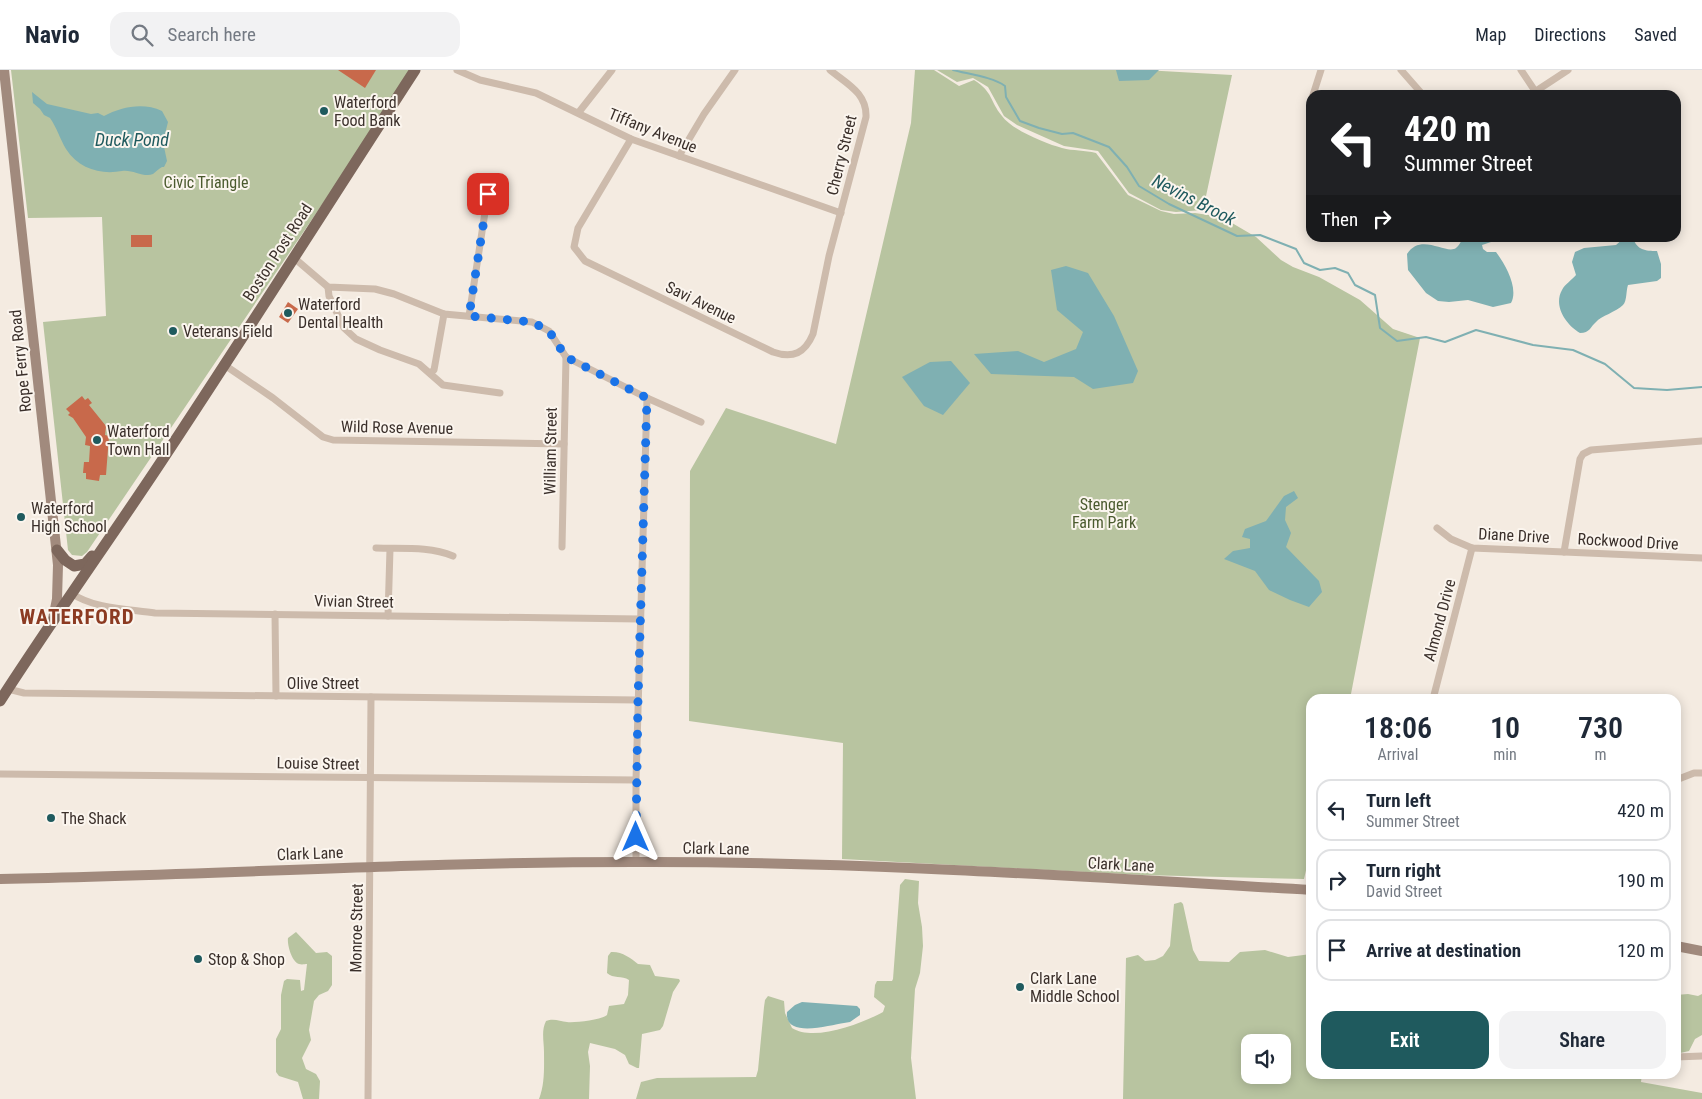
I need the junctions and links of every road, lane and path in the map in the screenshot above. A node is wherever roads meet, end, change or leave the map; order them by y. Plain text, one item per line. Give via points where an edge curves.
1 (4, 70) edge
2 (415, 70) edge
3 (457, 70) edge
4 (612, 70) edge
5 (735, 70) edge
6 (830, 70) edge
7 (1321, 70) edge
8 (1401, 70) edge
9 (1521, 70) edge
10 (1568, 70) edge
11 (1315, 90) edge
12 (1419, 90) edge
13 (1531, 90) edge
14 (1538, 90) edge
15 (578, 112) junction
16 (631, 139) junction
17 (678, 156) junction
18 (488, 194) dead end
19 (841, 213) junction
20 (293, 257) junction
21 (328, 287) junction
22 (444, 314) junction
23 (469, 316) junction
24 (566, 357) junction
25 (223, 364) junction
26 (430, 373) junction
27 (500, 393) dead end
28 (647, 398) junction
29 (702, 422) dead end
30 (1702, 441) edge
31 (564, 444) junction
32 (1437, 528) dead end
33 (106, 544) junction
34 (562, 547) dead end
35 (376, 548) dead end
36 (1472, 548) junction
37 (390, 549) junction
38 (57, 550) junction
39 (1564, 552) junction
40 (454, 556) dead end
41 (1702, 558) edge
42 (71, 594) junction
43 (275, 614) junction
44 (388, 616) junction
45 (53, 619) junction
46 (640, 619) junction
47 (8, 689) junction
48 (1433, 694) edge
49 (276, 696) junction
50 (371, 697) junction
51 (638, 700) junction
52 (0, 701) edge
53 (1702, 773) edge
54 (0, 774) edge
55 (371, 777) junction
56 (1681, 778) edge
57 (636, 780) junction
58 (636, 862) junction
59 (371, 866) junction
60 (0, 879) edge
61 (1306, 890) edge
62 (1681, 947) edge
63 (1702, 951) edge
64 (1702, 1056) edge
65 (1681, 1057) edge
66 (368, 1099) edge

1 - 38 main road, Rope Ferry Road
2 - 20 main road, Boston Post Road
3 - 15 street, Tiffany Avenue via 480,80 536,93
4 - 15 street
5 - 17 street
6 - 19 street, Cherry Street via 862,97 865,104 866,117
7 - 11 street
8 - 12 street
9 - 13 street
10 - 14 street
15 - 16 street, Tiffany Avenue
16 - 17 street, Tiffany Avenue
16 - 19 street, Savi Avenue via 578,228 574,247 578,254 585,261 773,352 790,356 798,354 809,344
17 - 19 street, Tiffany Avenue
18 - 23 street
20 - 21 street
20 - 25 main road, Boston Post Road
21 - 22 street via 375,289
21 - 26 street via 344,328 351,335 380,350 413,360
22 - 23 street
22 - 26 street via 434,370
23 - 24 street via 532,322 549,331
24 - 28 street
24 - 31 street, William Street
25 - 31 street, Wild Rose Avenue via 323,437 333,440
25 - 33 main road, Boston Post Road
26 - 27 street via 443,385
28 - 29 street
28 - 46 street
30 - 39 street, Rockwood Drive via 1591,450 1583,454
31 - 34 street, William Street
32 - 36 street, Diane Drive via 1451,539
33 - 38 main road via 97,549 85,564 78,566 65,560
33 - 42 main road, Boston Post Road
35 - 37 street
36 - 39 street, Diane Drive
36 - 48 street, Almond Drive
37 - 40 street via 438,551
37 - 44 street
38 - 45 main road, Rope Ferry Road via 58,585
39 - 41 street, Rockwood Drive
42 - 43 street, Vivian Street via 81,600 155,613
42 - 45 main road, Boston Post Road
43 - 44 street, Vivian Street
43 - 49 street
44 - 46 street, Vivian Street
45 - 47 main road, Boston Post Road
46 - 51 street
47 - 49 street, Olive Street via 24,693
47 - 52 main road, Boston Post Road
49 - 50 street, Olive Street
50 - 51 street, Olive Street
50 - 55 street, Monroe Street
51 - 57 street
53 - 56 street
54 - 55 street, Louise Street
55 - 57 street, Louise Street
55 - 59 street, Monroe Street
57 - 58 street
58 - 59 main road, Clark Lane
58 - 61 main road, Clark Lane via 828,865
59 - 60 main road, Clark Lane
59 - 66 street, Monroe Street
62 - 63 main road
64 - 65 street

